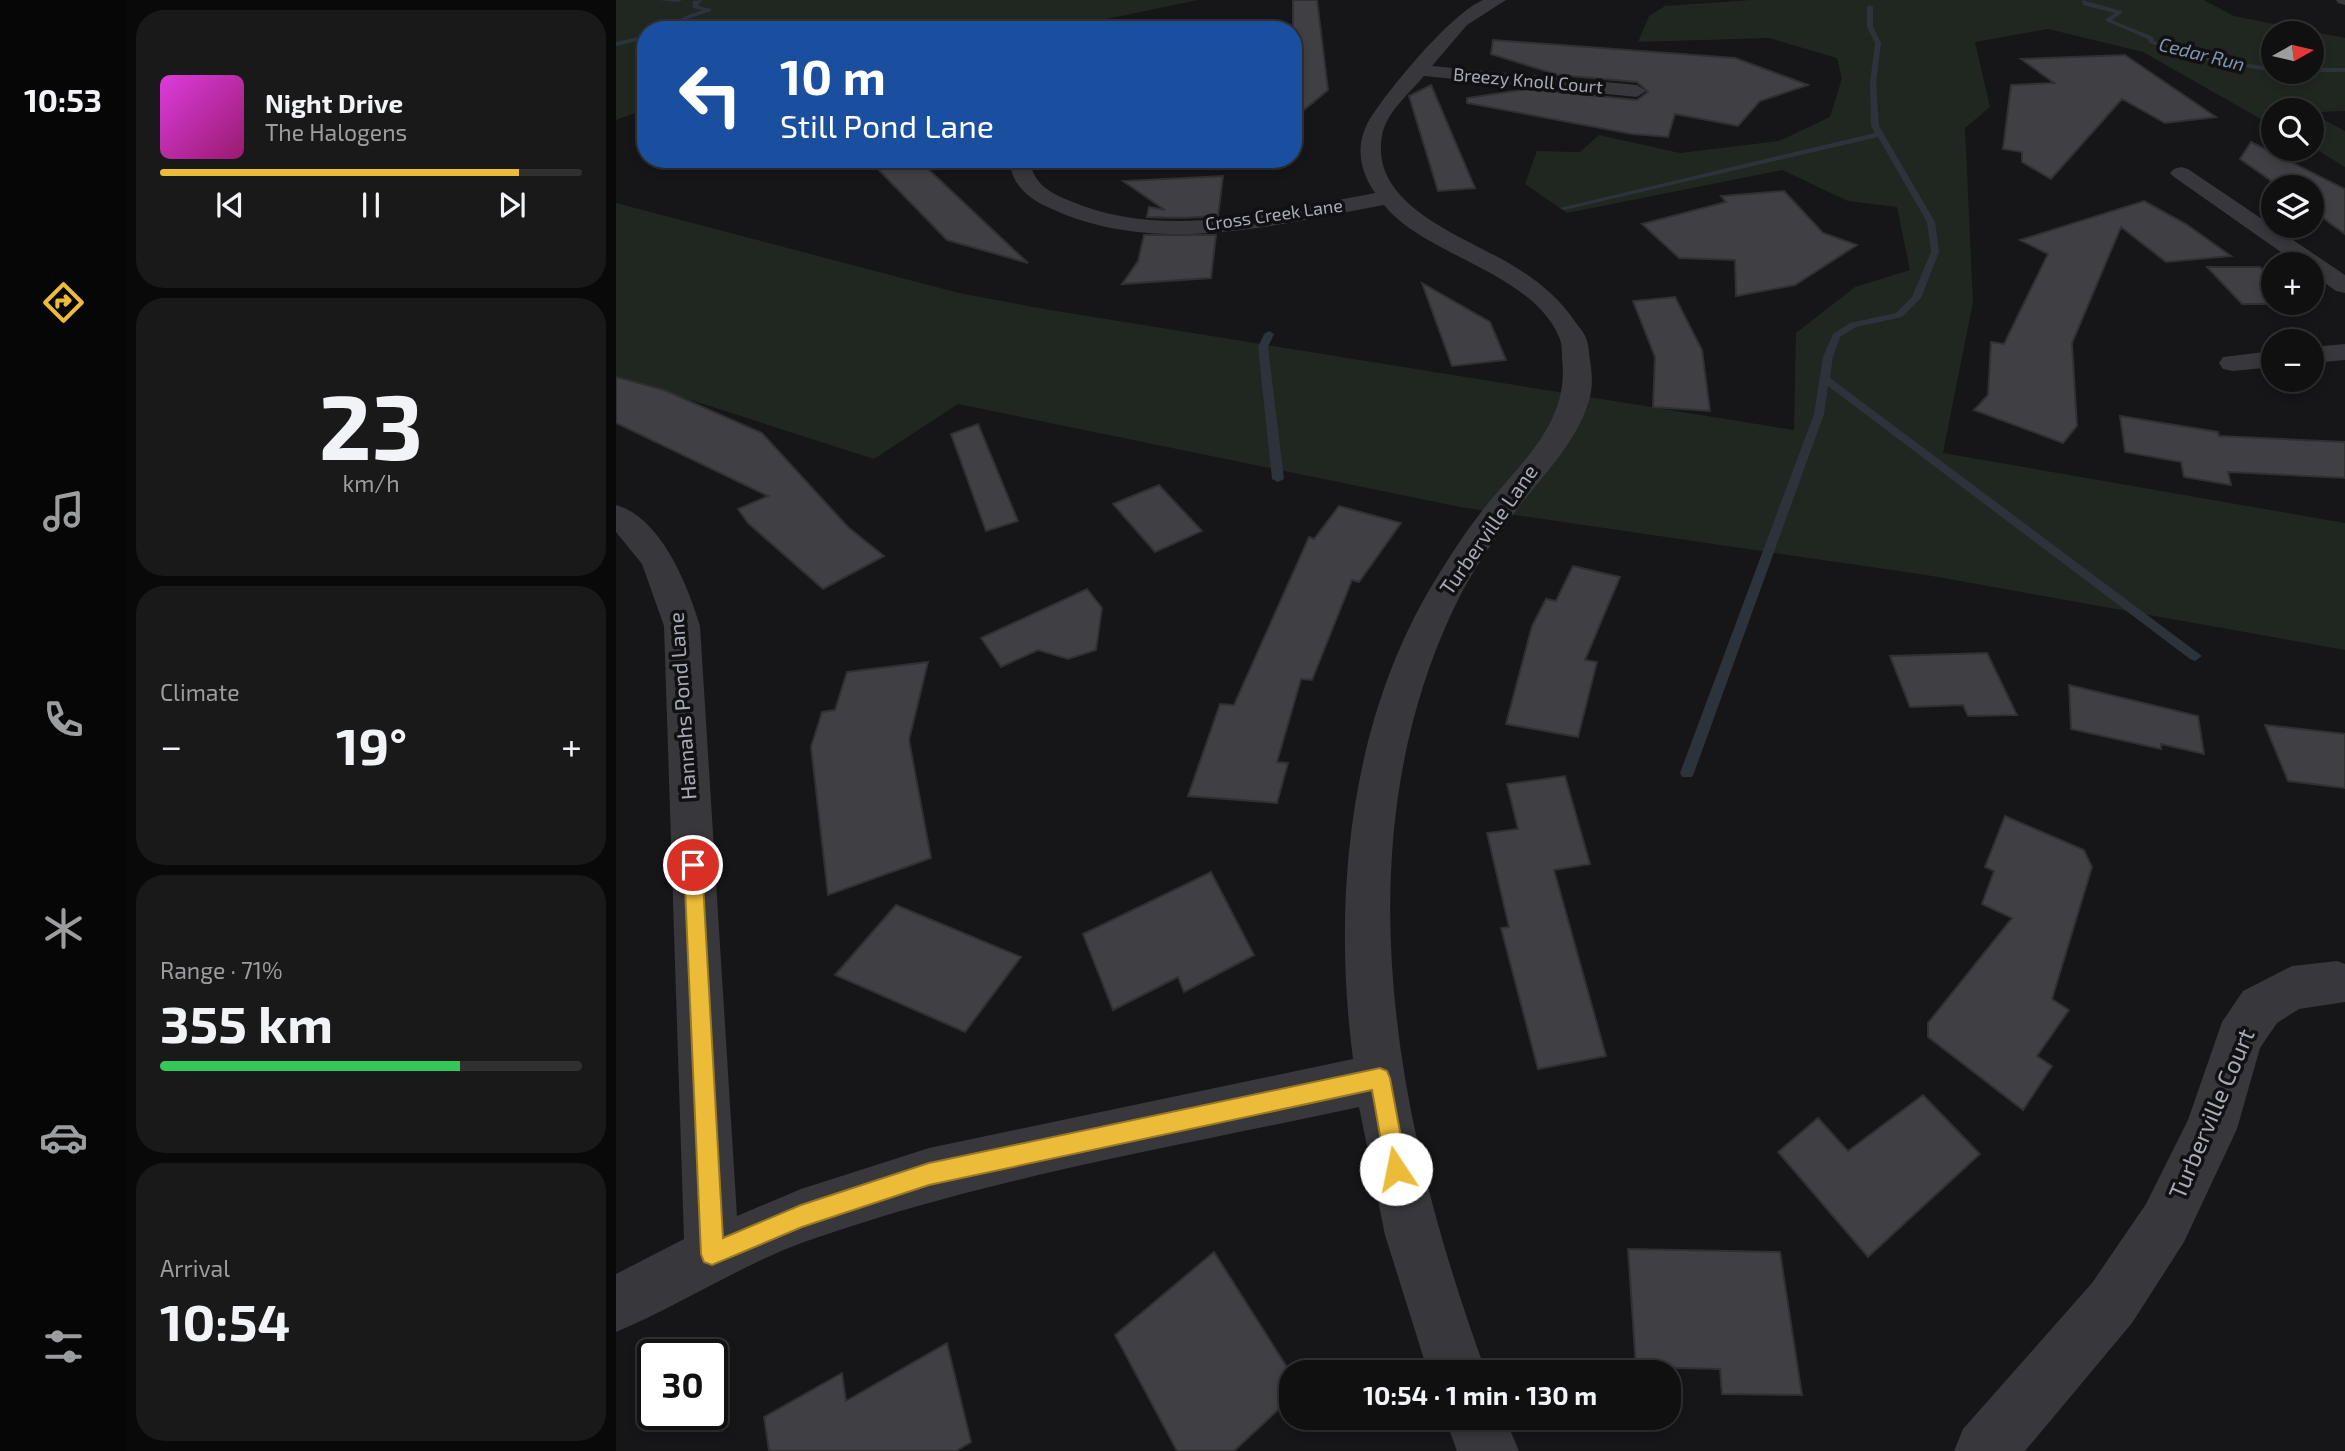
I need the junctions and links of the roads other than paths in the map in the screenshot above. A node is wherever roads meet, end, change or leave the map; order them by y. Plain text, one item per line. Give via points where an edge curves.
1 (1498, 0) edge
2 (1419, 70) junction
3 (1637, 91) dead end
4 (1022, 168) edge
5 (2181, 173) dead end
6 (1388, 197) junction
7 (2345, 286) edge
8 (2345, 352) edge
9 (2324, 354) edge
10 (2261, 360) edge
11 (2233, 363) dead end
12 (616, 515) edge
13 (2337, 983) dead end
14 (1380, 1078) junction
15 (712, 1254) junction
16 (616, 1304) edge
17 (1453, 1360) edge
18 (1480, 1430) edge
19 (1488, 1451) edge
20 (1984, 1451) edge

1 - 2 street, Turberville Lane via 1472,11
2 - 3 street, Breezy Knoll Court
2 - 6 street, Turberville Lane via 1379,118 1371,135 1372,169
4 - 6 street, Cross Creek Lane via 1025,180 1053,203 1102,219 1137,224 1249,222
5 - 7 street
6 - 14 street, Turberville Lane via 1415,220 1539,293 1568,329 1577,352 1579,378 1568,421 1458,568 1425,629 1399,697 1380,775 1370,866 1370,976
8 - 9 street
10 - 11 street
12 - 15 street, Hannahs Pond Lane via 656,558 675,597 682,626
13 - 20 street, Turberville Court via 2292,988 2260,1007 2239,1038 2211,1129 2165,1223 2112,1303
14 - 15 street via 929,1174 801,1216
14 - 17 street, Turberville Lane via 1401,1191
15 - 16 street
18 - 19 street

